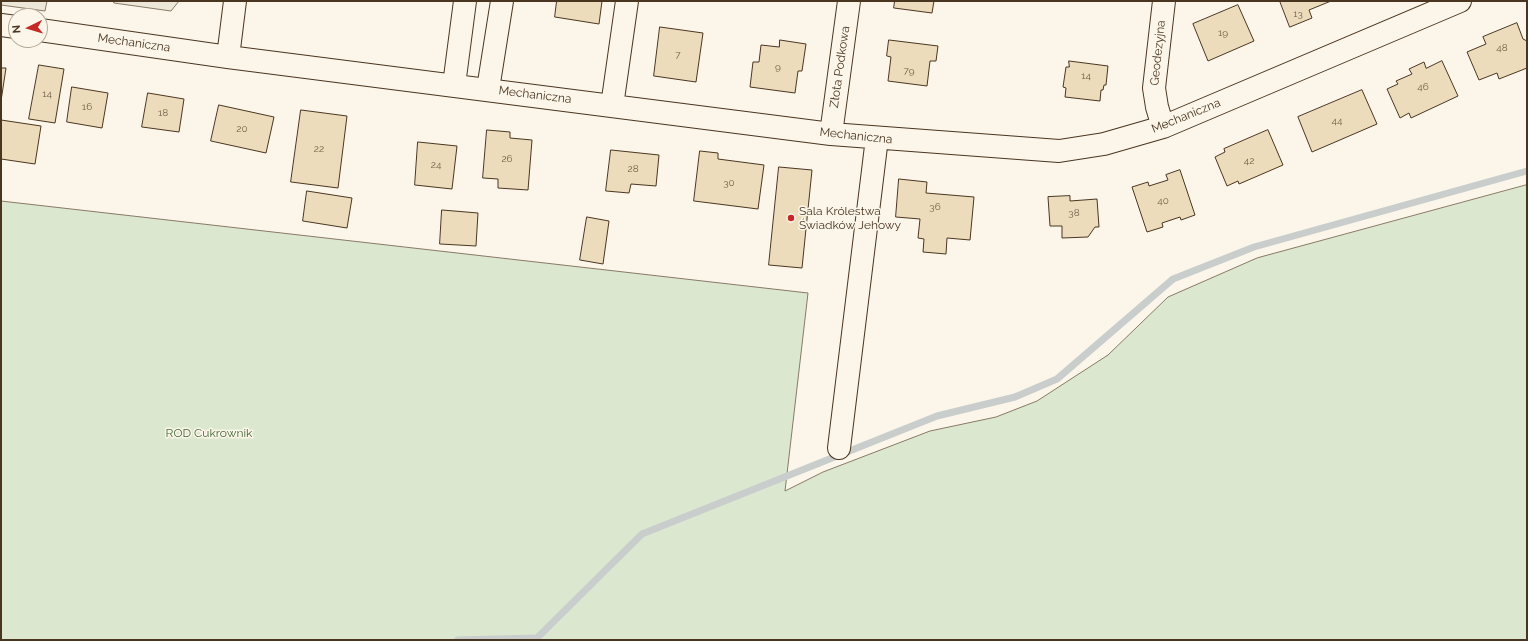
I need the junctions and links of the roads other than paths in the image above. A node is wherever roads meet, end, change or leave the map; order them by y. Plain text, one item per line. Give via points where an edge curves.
1 (235, 1) edge
2 (465, 1) edge
3 (502, 1) edge
4 (627, 1) edge
5 (849, 1) edge
6 (1164, 1) edge
7 (1460, 1) edge
8 (48, 31) edge
9 (228, 57) junction
10 (454, 85) junction
11 (488, 89) junction
12 (612, 106) junction
13 (1163, 127) junction
14 (831, 134) junction
15 (877, 138) junction
16 (839, 448) dead end

1 - 9 street
2 - 10 street
3 - 11 street
4 - 12 street
5 - 14 street, Złota Podkowa
6 - 13 street, Geodezyjna via 1154,88
7 - 13 street, Mechaniczna
8 - 9 street, Mechaniczna
9 - 10 street, Mechaniczna
10 - 11 street, Mechaniczna
11 - 12 street, Mechaniczna
12 - 14 street, Mechaniczna
13 - 15 street, Mechaniczna via 1104,144 1059,151
14 - 15 street, Mechaniczna
15 - 16 street

